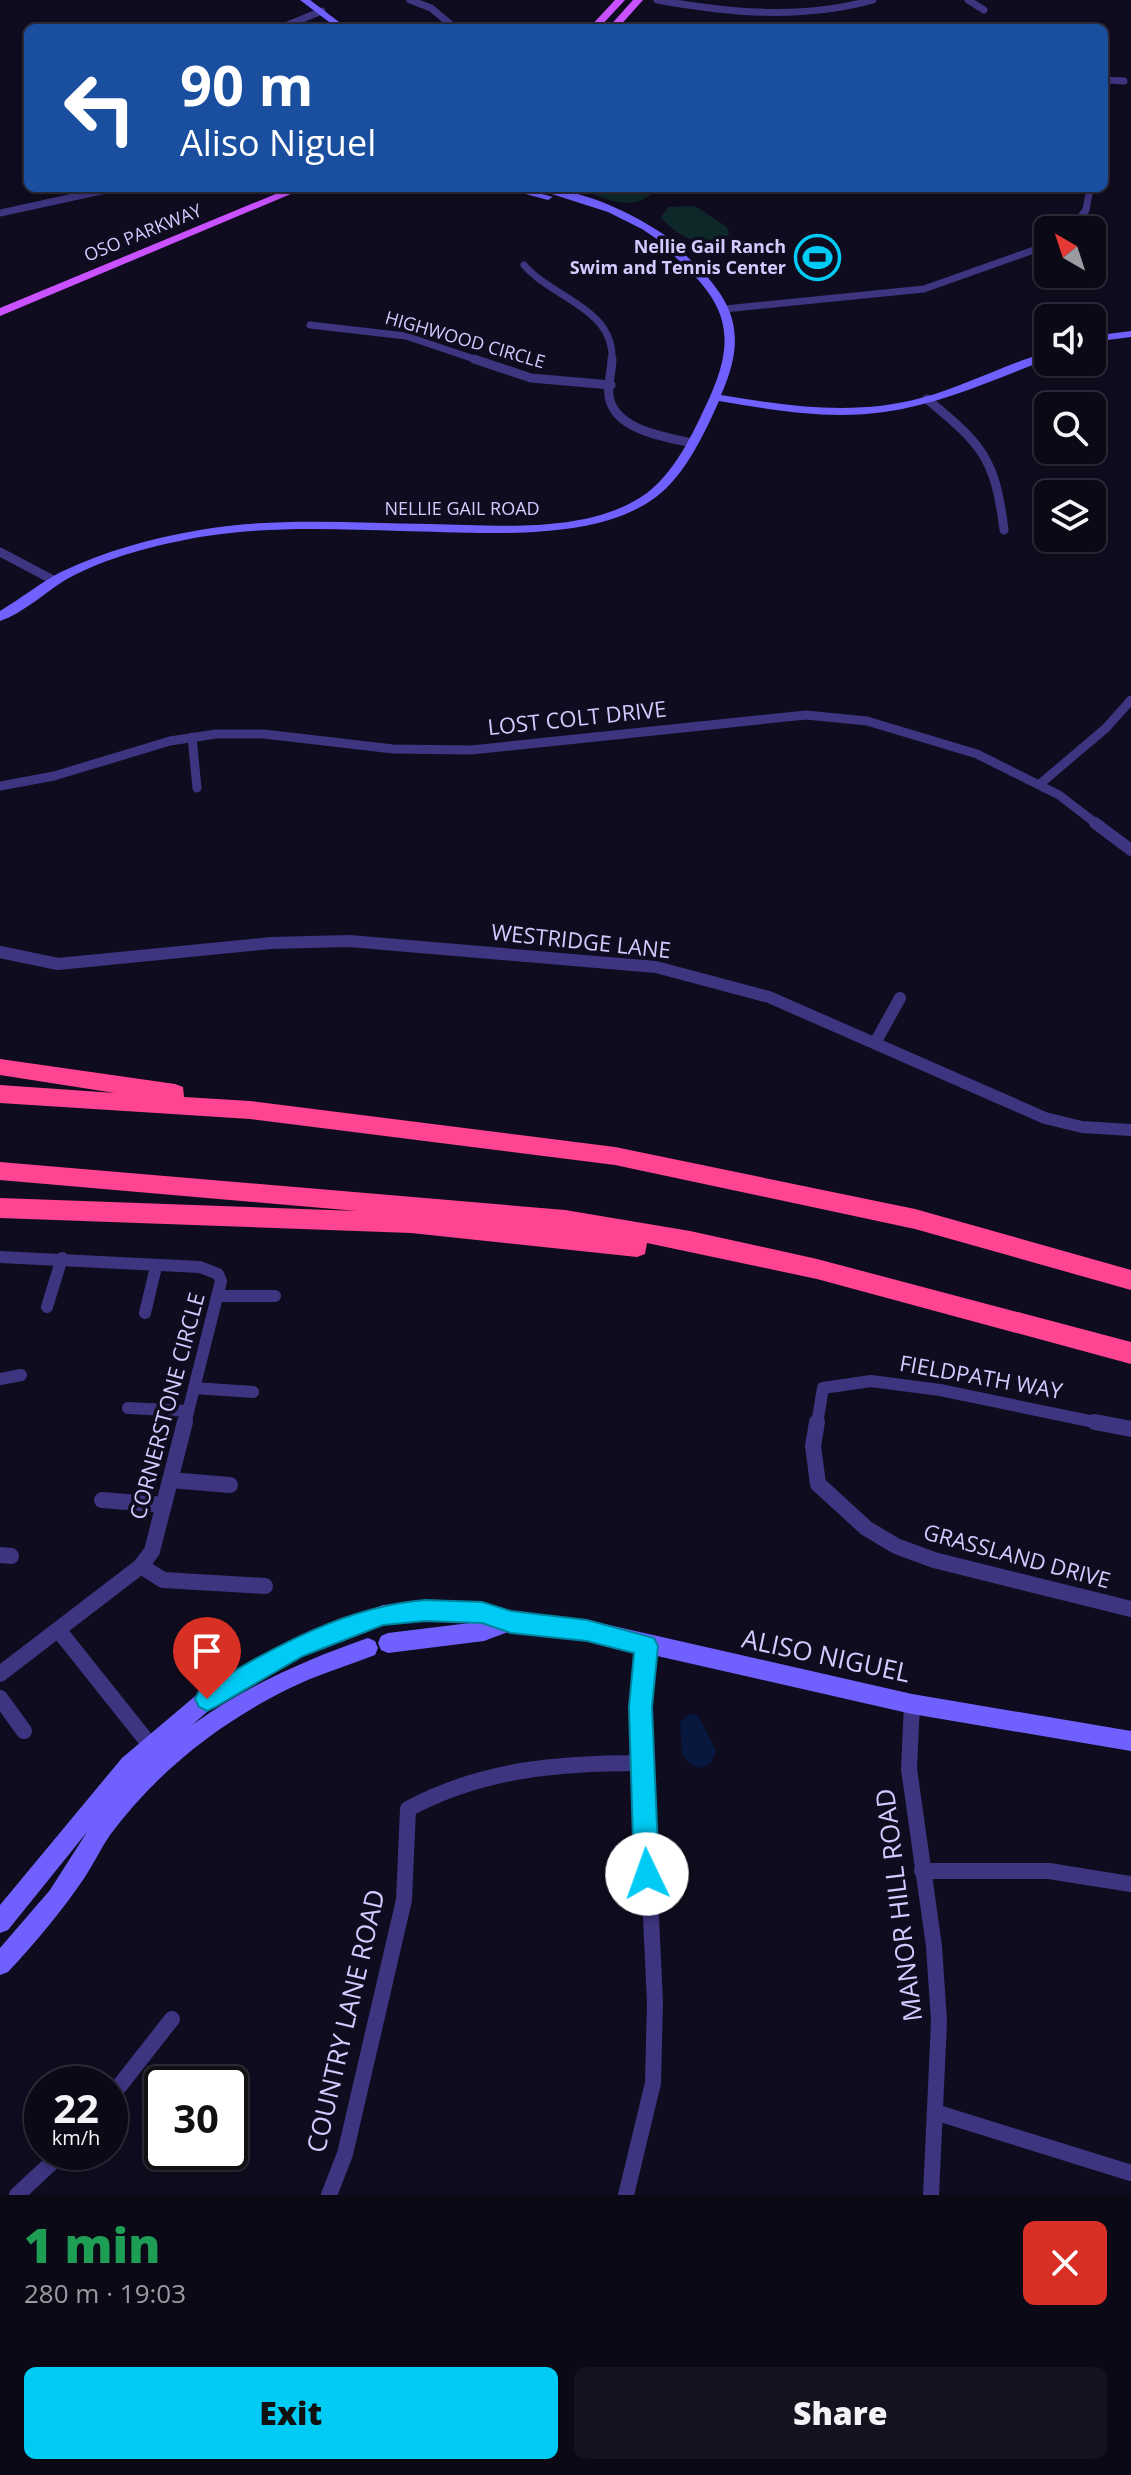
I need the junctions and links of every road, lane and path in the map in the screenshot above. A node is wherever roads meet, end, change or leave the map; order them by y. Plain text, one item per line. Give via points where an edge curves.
1 (304, 0) edge
2 (410, 0) edge
3 (620, 0) edge
4 (638, 0) edge
5 (657, 0) edge
6 (873, 0) edge
7 (968, 0) edge
8 (984, 10) dead end
9 (322, 11) junction
10 (290, 24) edge
11 (338, 24) edge
12 (450, 24) edge
13 (598, 24) edge
14 (617, 24) edge
15 (1108, 80) edge
16 (1124, 81) dead end
17 (97, 192) edge
18 (260, 192) edge
19 (290, 192) edge
20 (524, 192) edge
21 (552, 192) edge
22 (1089, 192) edge
23 (0, 213) edge
24 (1081, 216) edge
25 (1034, 250) edge
26 (677, 253) junction
27 (524, 265) dead end
28 (0, 299) edge
29 (725, 309) junction
30 (0, 312) edge
31 (310, 325) dead end
32 (1131, 334) edge
33 (1106, 337) edge
34 (1034, 360) edge
35 (611, 385) junction
36 (715, 397) junction
37 (927, 399) junction
38 (692, 443) junction
39 (1004, 530) dead end
40 (0, 552) edge
41 (53, 580) junction
42 (0, 617) edge
43 (1131, 700) edge
44 (192, 737) junction
45 (1040, 784) junction
46 (0, 786) edge
47 (197, 788) dead end
48 (1131, 850) edge
49 (0, 952) edge
50 (900, 998) dead end
51 (875, 1043) junction
52 (0, 1067) edge
53 (0, 1094) edge
54 (250, 1110) junction
55 (1131, 1130) edge
56 (0, 1171) edge
57 (0, 1208) edge
58 (0, 1257) edge
59 (62, 1258) junction
60 (156, 1267) junction
61 (817, 1269) junction
62 (1131, 1280) edge
63 (220, 1296) junction
64 (275, 1296) dead end
65 (47, 1307) dead end
66 (145, 1313) dead end
67 (1131, 1353) edge
68 (21, 1375) dead end
69 (0, 1379) edge
70 (194, 1388) junction
71 (253, 1392) dead end
72 (128, 1408) dead end
73 (188, 1411) junction
74 (1131, 1429) edge
75 (170, 1480) junction
76 (818, 1484) joint
77 (230, 1485) dead end
78 (102, 1500) dead end
79 (164, 1505) junction
80 (141, 1566) junction
81 (265, 1586) dead end
82 (1131, 1609) edge
83 (511, 1622) junction
84 (60, 1632) junction
85 (646, 1646) junction
86 (0, 1674) edge
87 (258, 1680) junction
88 (0, 1698) edge
89 (912, 1704) junction
90 (24, 1731) dead end
91 (1131, 1741) edge
92 (157, 1753) junction
93 (642, 1763) junction
94 (922, 1871) junction
95 (1131, 1884) edge
96 (0, 1922) edge
97 (0, 1964) edge
98 (172, 2019) dead end
99 (128, 2075) edge
100 (938, 2113) junction
101 (44, 2170) edge
102 (1131, 2173) edge
103 (17, 2195) edge
104 (329, 2195) edge
105 (626, 2195) edge
106 (931, 2195) edge

1 - 9 street
2 - 12 street
3 - 13 main road
4 - 14 main road
5 - 6 street via 747,14
7 - 8 street
9 - 10 street
9 - 11 street
15 - 16 street
17 - 23 street
18 - 28 main road, OSO PARKWAY
19 - 30 main road, OSO PARKWAY
20 - 26 street, NELLIE GAIL ROAD via 594,210
21 - 26 street, NELLIE GAIL ROAD via 626,214 654,230
22 - 24 street
25 - 29 street via 924,289
26 - 29 street, NELLIE GAIL ROAD via 712,287
27 - 35 street via 545,289 588,312 607,330 613,352
29 - 36 street, NELLIE GAIL ROAD via 731,357
31 - 35 street, HIGHWOOD CIRCLE via 406,336 531,378
32 - 33 street
34 - 37 street
35 - 38 street via 611,404 629,422
36 - 37 street via 822,411 884,409
36 - 38 street, NELLIE GAIL ROAD
37 - 39 street via 987,453 1000,487
38 - 41 street, NELLIE GAIL ROAD via 673,475 652,496 581,524 211,530 134,547
40 - 41 street
41 - 42 street, NELLIE GAIL ROAD
43 - 45 street
44 - 45 street, LOST COLT DRIVE via 264,734 393,749 471,750 806,715 899,728 977,754
44 - 46 street, LOST COLT DRIVE
44 - 47 street
45 - 48 street, LOST COLT DRIVE
49 - 51 street, WESTRIDGE LANE via 58,964 271,943 349,941 625,963 769,997
50 - 51 street
51 - 55 street, WESTRIDGE LANE via 1045,1118
52 - 54 highway via 204,1098
53 - 54 highway
54 - 62 highway via 615,1156 915,1219
56 - 61 highway via 565,1220
57 - 61 highway via 411,1223
58 - 59 street, CORNERSTONE CIRCLE
59 - 60 street, CORNERSTONE CIRCLE
59 - 65 street
60 - 63 street, CORNERSTONE CIRCLE via 210,1268 221,1281
60 - 66 street
61 - 67 highway
63 - 64 street
63 - 70 street, CORNERSTONE CIRCLE
68 - 69 street
70 - 71 street
70 - 73 street, CORNERSTONE CIRCLE
72 - 73 street
73 - 75 street, CORNERSTONE CIRCLE
74 - 76 street, FIELDPATH WAY via 940,1390 871,1381 823,1388 813,1446
75 - 77 street
75 - 79 street, CORNERSTONE CIRCLE
76 - 82 street, GRASSLAND DRIVE via 866,1528 896,1546
78 - 79 street
79 - 80 street, CORNERSTONE CIRCLE via 152,1551
80 - 81 street via 163,1580
80 - 84 street, CORNERSTONE CIRCLE
83 - 85 street, ALISO NIGUEL via 587,1630
83 - 87 street, ALISO NIGUEL via 484,1631 378,1646
83 - 87 street, ALISO NIGUEL via 482,1613 383,1614 309,1642
84 - 86 street, CORNERSTONE CIRCLE
84 - 92 street
85 - 89 street, ALISO NIGUEL
85 - 93 street
87 - 92 street, ALISO NIGUEL via 221,1715
88 - 90 street
89 - 91 street, ALISO NIGUEL
89 - 94 street, MANOR HILL ROAD via 909,1769
92 - 96 street, ALISO NIGUEL via 99,1798
92 - 97 street, ALISO NIGUEL via 76,1873
93 - 104 street, COUNTRY LANE ROAD via 529,1767 432,1794 408,1809 404,1900 345,2154
93 - 105 street via 655,2002 653,2083
94 - 95 street via 1049,1871
94 - 100 street, MANOR HILL ROAD via 934,1946
98 - 99 street
100 - 102 street
100 - 106 street, MANOR HILL ROAD
101 - 103 street

